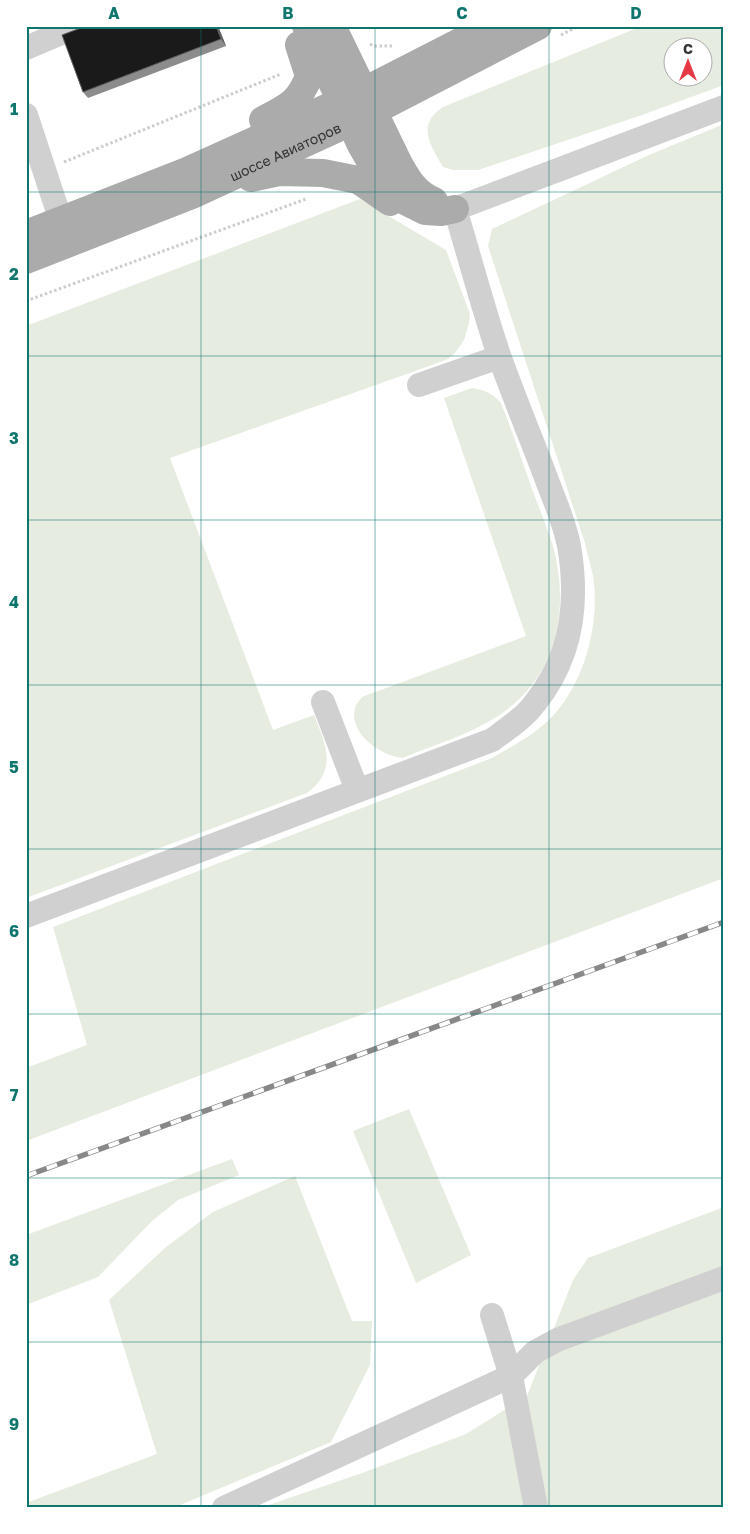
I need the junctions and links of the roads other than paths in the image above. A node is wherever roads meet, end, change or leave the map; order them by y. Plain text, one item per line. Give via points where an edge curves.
1 (78, 26) edge
2 (296, 26) edge
3 (306, 26) edge
4 (491, 26) edge
5 (538, 26) edge
6 (337, 38) edge
7 (26, 48) edge
8 (424, 74) junction
9 (357, 107) junction
10 (724, 107) edge
11 (26, 115) edge
12 (399, 164) junction
13 (190, 183) junction
14 (455, 209) junction
15 (425, 211) junction
16 (61, 221) junction
17 (26, 234) edge
18 (26, 260) edge
19 (499, 357) junction
20 (419, 385) dead end
21 (323, 702) dead end
22 (357, 790) junction
23 (26, 916) edge
24 (724, 1278) edge
25 (492, 1316) dead end
26 (511, 1376) junction
27 (224, 1508) edge
28 (536, 1508) edge

1 - 7 street
2 - 13 main road via 309,76 302,93 294,103 249,128
3 - 9 main road
4 - 8 main road, шоссе Авиаторов
5 - 8 main road, шоссе Авиаторов
6 - 8 main road via 363,64
6 - 9 main road
8 - 9 main road, шоссе Авиаторов
8 - 12 main road via 410,101 397,117 394,137
9 - 12 main road
9 - 13 main road, шоссе Авиаторов
9 - 15 main road via 369,161 391,190
10 - 14 street
11 - 16 street
12 - 14 main road via 411,184 425,197
13 - 15 main road via 246,180 280,172 323,173 358,180 401,207
13 - 16 main road, шоссе Авиаторов
13 - 18 main road, шоссе Авиаторов
14 - 15 main road
14 - 19 street
16 - 17 main road, шоссе Авиаторов
19 - 20 street
19 - 22 street via 558,509 568,544 573,580 572,617 566,650 553,679 534,705 492,740
21 - 22 street
22 - 23 street
24 - 26 street via 556,1340 535,1352
25 - 26 street
26 - 27 street
26 - 28 street

